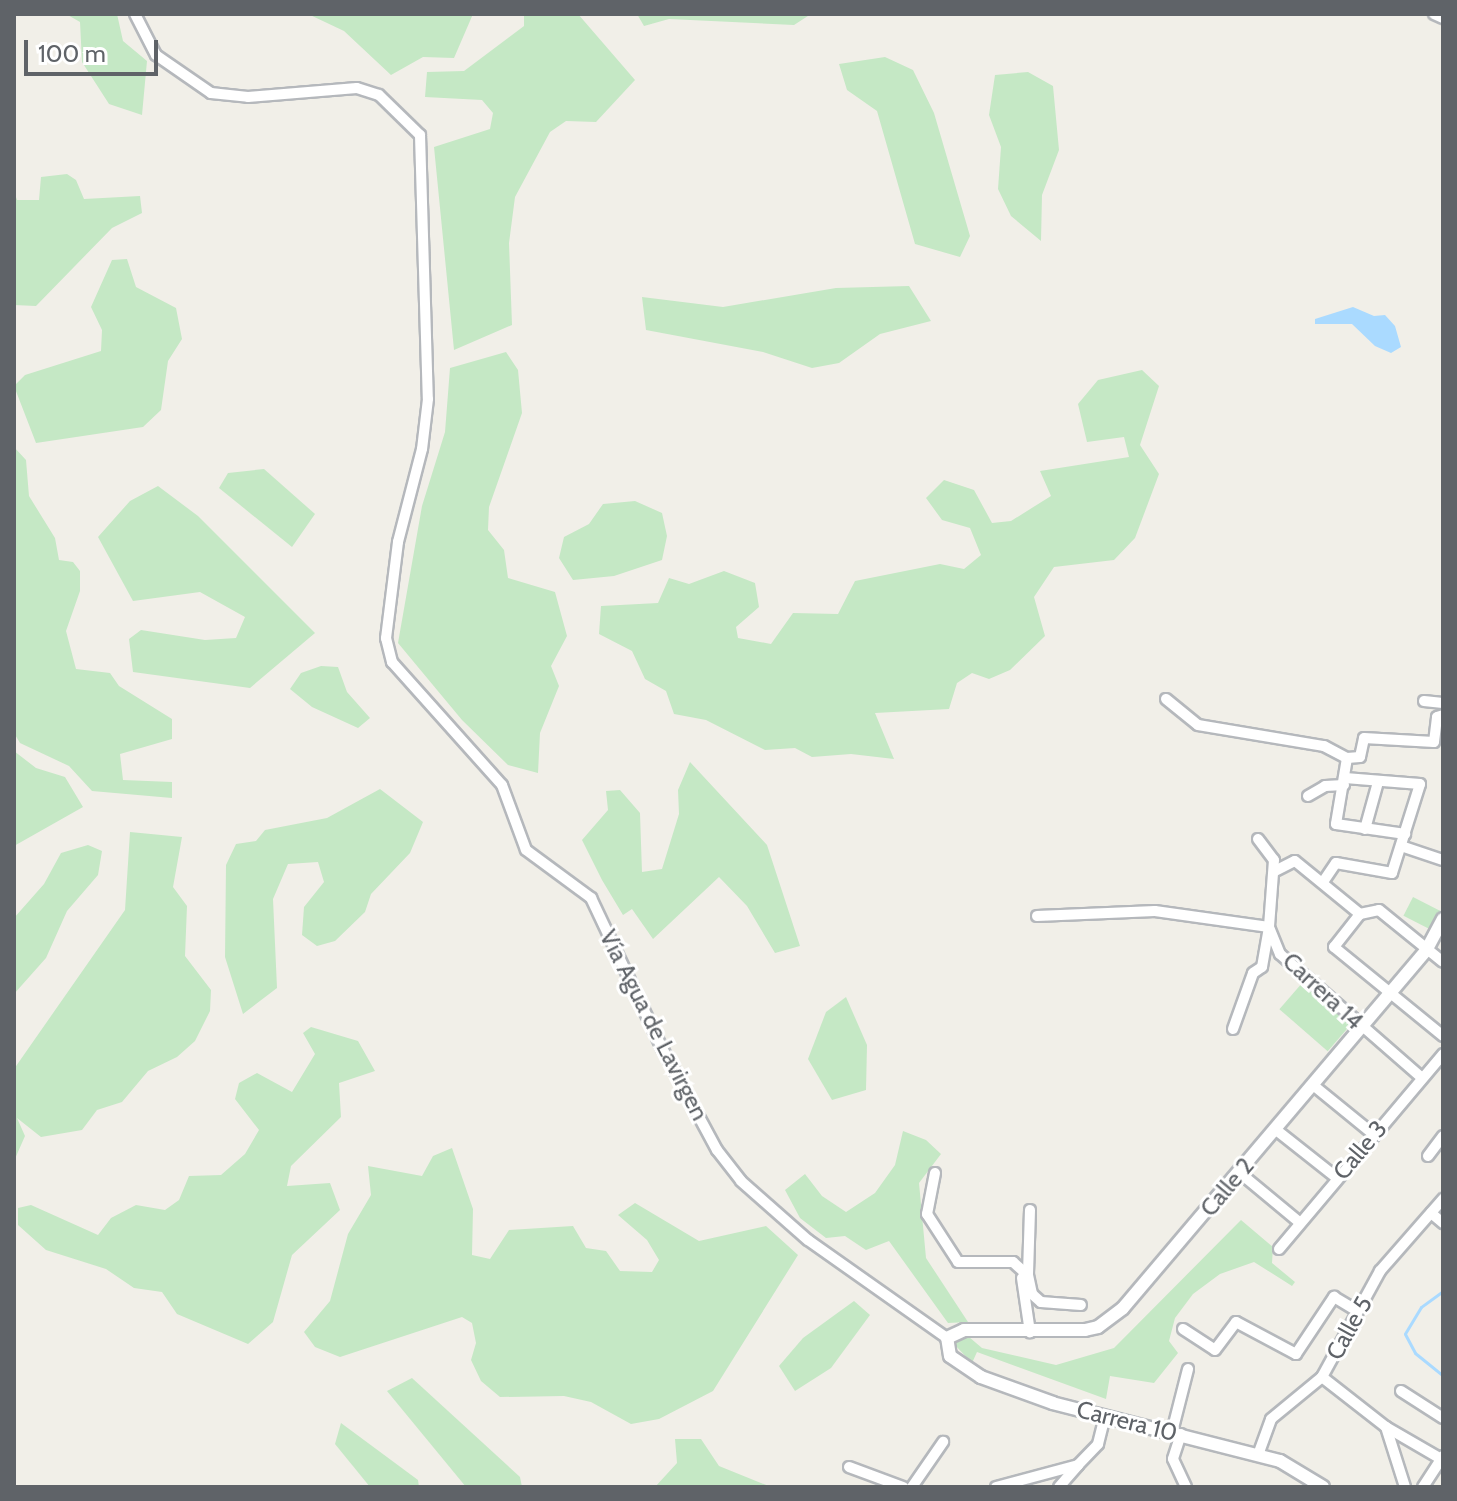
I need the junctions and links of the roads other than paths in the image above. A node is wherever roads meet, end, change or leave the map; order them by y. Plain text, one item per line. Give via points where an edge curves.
1 (135, 14) edge
2 (1434, 14) edge
3 (1443, 18) edge
4 (1166, 699) dead end
5 (1424, 701) dead end
6 (1443, 703) edge
7 (1443, 715) edge
8 (1347, 758) junction
9 (1344, 781) junction
10 (1378, 782) junction
11 (1308, 796) dead end
12 (1365, 829) junction
13 (1405, 834) junction
14 (1258, 839) dead end
15 (1401, 846) junction
16 (1443, 860) edge
17 (1275, 871) junction
18 (1323, 882) junction
19 (1360, 914) junction
20 (1037, 916) dead end
21 (1443, 919) edge
22 (1269, 927) junction
23 (1427, 949) junction
24 (1443, 962) edge
25 (1390, 993) junction
26 (1361, 1028) junction
27 (1233, 1029) dead end
28 (1443, 1036) edge
29 (1443, 1054) edge
30 (1421, 1077) junction
31 (1313, 1085) junction
32 (1275, 1129) junction
33 (1373, 1134) junction
34 (1443, 1136) edge
35 (1428, 1156) dead end
36 (935, 1173) dead end
37 (1240, 1173) junction
38 (1337, 1178) junction
39 (1443, 1199) edge
40 (1030, 1210) dead end
41 (1431, 1213) junction
42 (1299, 1222) junction
43 (1443, 1223) edge
44 (1279, 1249) dead end
45 (1025, 1265) junction
46 (1081, 1305) dead end
47 (1357, 1311) junction
48 (1183, 1329) dead end
49 (1030, 1332) junction
50 (947, 1338) junction
51 (1188, 1369) dead end
52 (1322, 1377) junction
53 (1401, 1391) dead end
54 (1105, 1416) junction
55 (1443, 1418) edge
56 (1386, 1427) junction
57 (1176, 1433) junction
58 (943, 1442) dead end
59 (1258, 1455) junction
60 (1442, 1458) edge
61 (1078, 1465) junction
62 (849, 1467) dead end
63 (903, 1487) edge
64 (912, 1487) edge
65 (996, 1487) edge
66 (1059, 1487) edge
67 (1186, 1487) edge
68 (1323, 1487) edge
69 (1405, 1487) edge
70 (1423, 1487) edge

1 - 50 street, Vía Agua de Lavirgen via 156,55 211,93 248,97 357,88 379,95 420,135 428,399 422,449 398,542 386,638 392,662 502,785 526,850 591,898 717,1150 772,1212
2 - 3 street
4 - 8 street via 1198,725 1324,746
5 - 6 street
7 - 8 street via 1437,717 1434,742 1364,738 1360,757
8 - 9 street
9 - 10 street
9 - 11 street
9 - 12 street via 1336,824
10 - 12 street
10 - 13 street via 1420,784
12 - 13 street
13 - 15 street
14 - 17 street via 1274,860
15 - 16 street
15 - 18 street via 1392,873 1336,863
17 - 18 street via 1295,861
17 - 22 street, Carrera 14
18 - 19 street
19 - 23 street via 1379,910
19 - 25 street via 1334,947
20 - 22 street via 1155,911
21 - 23 street, Calle 2
22 - 26 street, Carrera 14 via 1280,954
22 - 27 street via 1262,967 1253,973
23 - 24 street
23 - 25 street, Calle 2
25 - 26 street, Calle 2
25 - 28 street
26 - 30 street, Carrera 14
26 - 31 street, Calle 2
29 - 30 street, Calle 3
30 - 33 street, Calle 3
31 - 32 street, Calle 2
31 - 33 street
32 - 37 street, Calle 2
32 - 38 street
33 - 38 street, Calle 3
34 - 35 street
36 - 45 street via 927,1214 958,1262
37 - 42 street
37 - 49 street, Calle 2 via 1155,1274 1098,1327
38 - 42 street, Calle 3
39 - 41 street, Calle 5
40 - 45 street
41 - 43 street
41 - 47 street, Calle 5 via 1380,1271
42 - 44 street, Calle 3
45 - 46 street via 1036,1299
45 - 49 street
47 - 48 street via 1334,1297 1296,1354 1236,1322 1215,1350
47 - 52 street, Calle 5
49 - 50 street, Calle 2 via 964,1330
50 - 54 street, Carrera 10 via 950,1356 981,1377
51 - 57 street
52 - 56 street
52 - 59 street, Calle 5 via 1271,1419
53 - 55 street
54 - 57 street, Carrera 10
54 - 61 street via 1098,1444
56 - 60 street
56 - 69 street
57 - 59 street, Carrera 10
57 - 67 street via 1173,1459
58 - 64 street
59 - 68 street, Carrera 10 via 1292,1465
60 - 70 street
61 - 65 street
61 - 66 street
62 - 63 street

